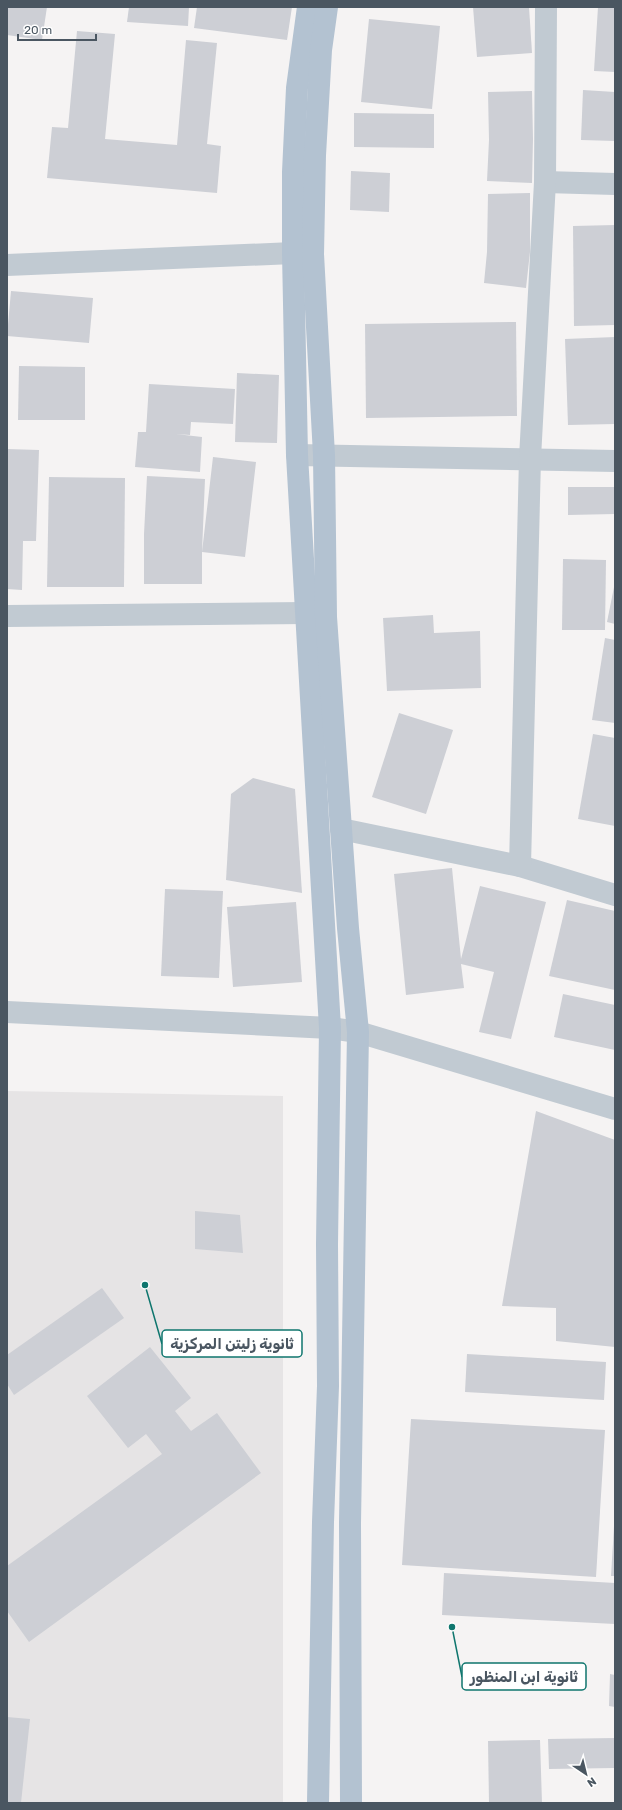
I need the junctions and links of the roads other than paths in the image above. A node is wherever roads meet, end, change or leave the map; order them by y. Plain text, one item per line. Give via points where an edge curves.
1 (308, 7) edge
2 (328, 7) edge
3 (546, 7) edge
4 (545, 182) junction
5 (615, 184) edge
6 (293, 253) junction
7 (7, 265) edge
8 (297, 455) junction
9 (324, 455) junction
10 (530, 458) junction
11 (615, 460) edge
12 (306, 613) junction
13 (7, 616) edge
14 (341, 829) junction
15 (520, 866) junction
16 (615, 895) edge
17 (7, 1012) edge
18 (330, 1028) junction
19 (358, 1032) junction
20 (615, 1109) edge
21 (318, 1803) edge
22 (350, 1803) edge

1 - 6 main road via 297,88
2 - 9 main road via 321,50 313,254
3 - 4 street
4 - 5 street
4 - 10 street
6 - 7 street
6 - 8 main road
8 - 9 street
8 - 12 main road
9 - 10 street
9 - 14 main road via 326,617
10 - 11 street
10 - 15 street
12 - 13 street
12 - 18 main road
14 - 15 street
14 - 19 main road
15 - 16 street
17 - 18 street
18 - 19 street
18 - 21 main road via 328,1386
19 - 20 street
19 - 22 main road via 350,1523

